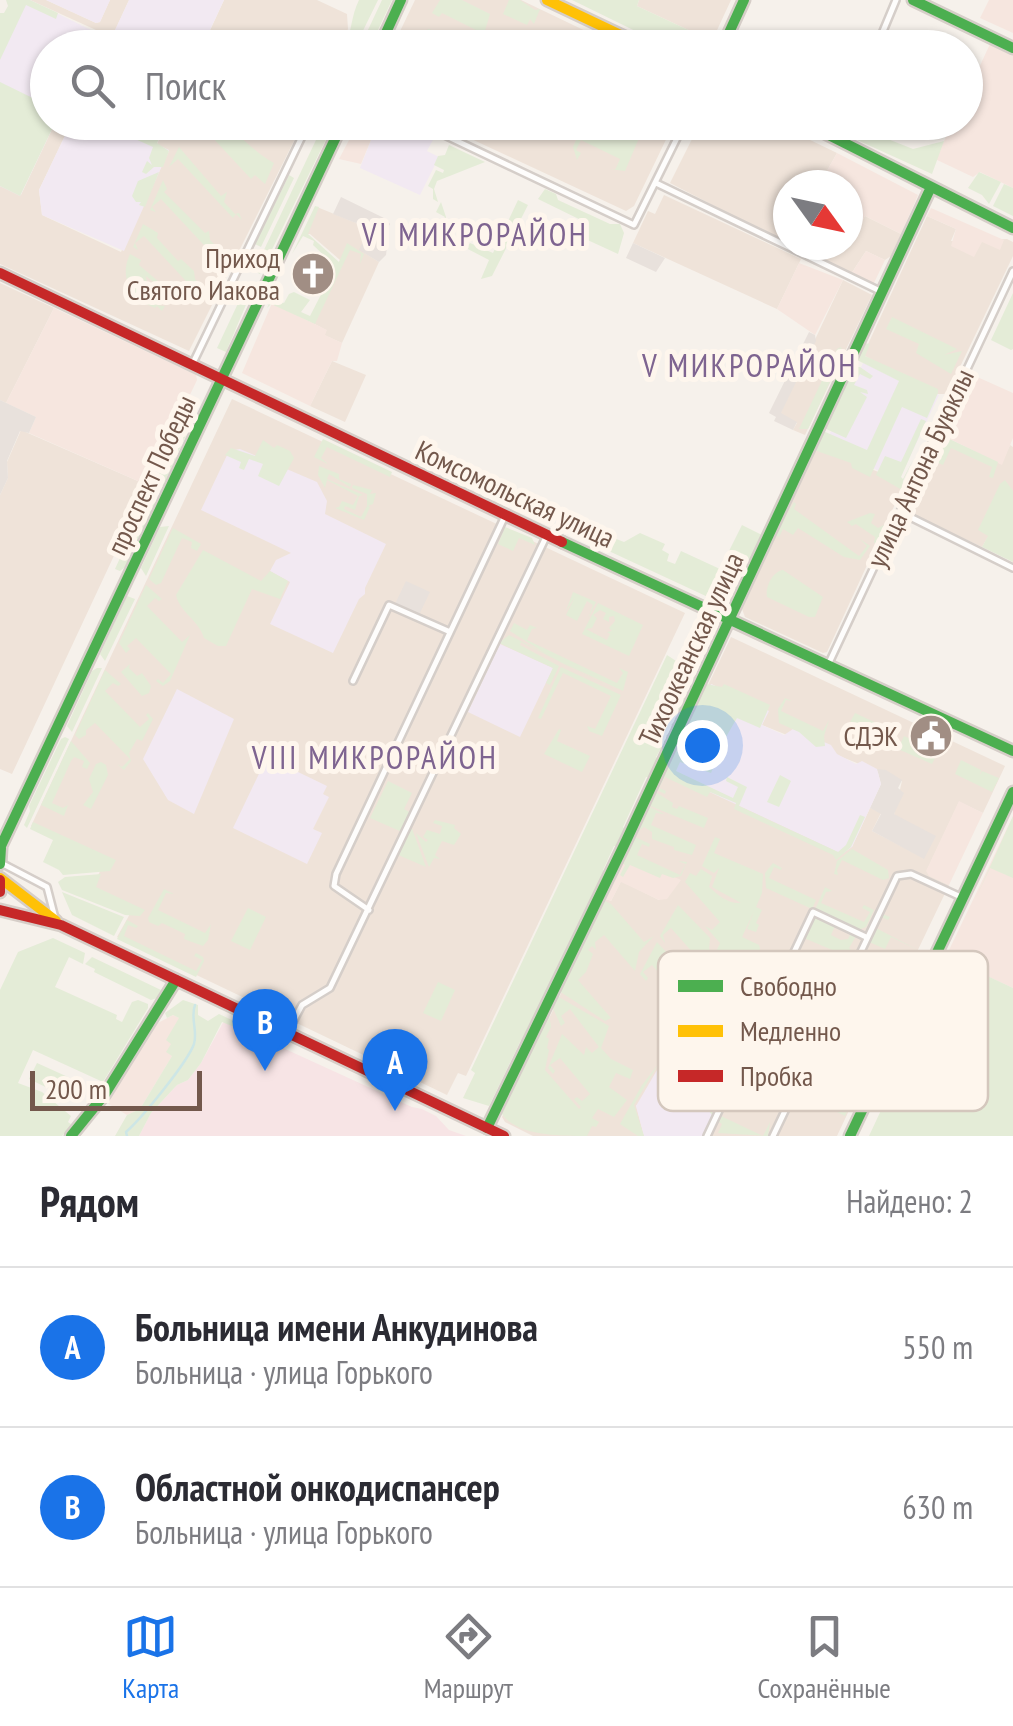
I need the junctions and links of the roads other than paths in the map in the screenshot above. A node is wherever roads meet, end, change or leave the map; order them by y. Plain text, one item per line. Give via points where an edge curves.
1 (402, 0) edge
2 (547, 0) edge
3 (744, 0) edge
4 (896, 0) edge
5 (913, 0) edge
6 (388, 30) edge
7 (610, 30) edge
8 (730, 30) edge
9 (884, 30) edge
10 (976, 30) edge
11 (983, 34) edge
12 (1013, 48) edge
13 (300, 140) edge
14 (334, 140) edge
15 (455, 140) edge
16 (677, 140) edge
17 (840, 140) edge
18 (656, 184) junction
19 (931, 187) junction
20 (1013, 228) edge
21 (1013, 271) edge
22 (0, 273) edge
23 (882, 292) junction
24 (192, 364) junction
25 (221, 379) junction
26 (900, 512) junction
27 (505, 516) junction
28 (548, 534) junction
29 (1013, 568) edge
30 (729, 620) junction
31 (448, 632) junction
32 (828, 665) junction
33 (352, 681) dead end
34 (1013, 752) edge
35 (1013, 792) edge
36 (0, 848) edge
37 (0, 863) edge
38 (17, 872) junction
39 (1, 883) edge
40 (963, 898) junction
41 (0, 910) edge
42 (367, 913) junction
43 (58, 923) junction
44 (866, 937) junction
45 (795, 951) edge
46 (859, 951) edge
47 (938, 951) edge
48 (176, 980) junction
49 (287, 1033) junction
50 (719, 1111) edge
51 (785, 1111) edge
52 (862, 1111) edge
53 (487, 1128) junction
54 (71, 1136) edge
55 (504, 1136) edge
56 (707, 1136) edge
57 (773, 1136) edge
58 (850, 1136) edge

1 - 6 main road
2 - 7 main road
3 - 8 main road
4 - 9 street
5 - 10 main road
11 - 12 main road
13 - 24 street
14 - 25 main road, проспект Победы
15 - 18 street via 634,225
16 - 18 street
17 - 19 main road
18 - 23 street
19 - 20 main road
19 - 23 main road, Тихоокеанская улица
21 - 26 street, улица Антона Буюклы
22 - 24 main road, Комсомольская улица
23 - 30 main road, Тихоокеанская улица
24 - 25 main road, Комсомольская улица
25 - 27 main road, Комсомольская улица
25 - 36 main road, проспект Победы
26 - 29 street
26 - 32 street, улица Антона Буюклы
27 - 28 main road, Комсомольская улица
27 - 31 street
28 - 30 main road, Комсомольская улица
28 - 42 street
30 - 32 main road, Комсомольская улица
30 - 53 main road, Тихоокеанская улица
31 - 33 street via 389,605
31 - 42 street via 336,874 334,886
32 - 34 main road, Комсомольская улица
35 - 40 main road
36 - 37 main road, проспект Победы
37 - 38 street
38 - 39 street
38 - 43 street via 46,887
39 - 43 main road
40 - 44 street via 900,874
40 - 47 main road
41 - 43 main road
42 - 49 street via 330,988 302,1005
43 - 48 main road
44 - 45 street via 813,912
44 - 46 street
48 - 49 main road
48 - 54 main road
49 - 53 main road
50 - 56 street
51 - 57 street
52 - 58 main road
53 - 55 main road

